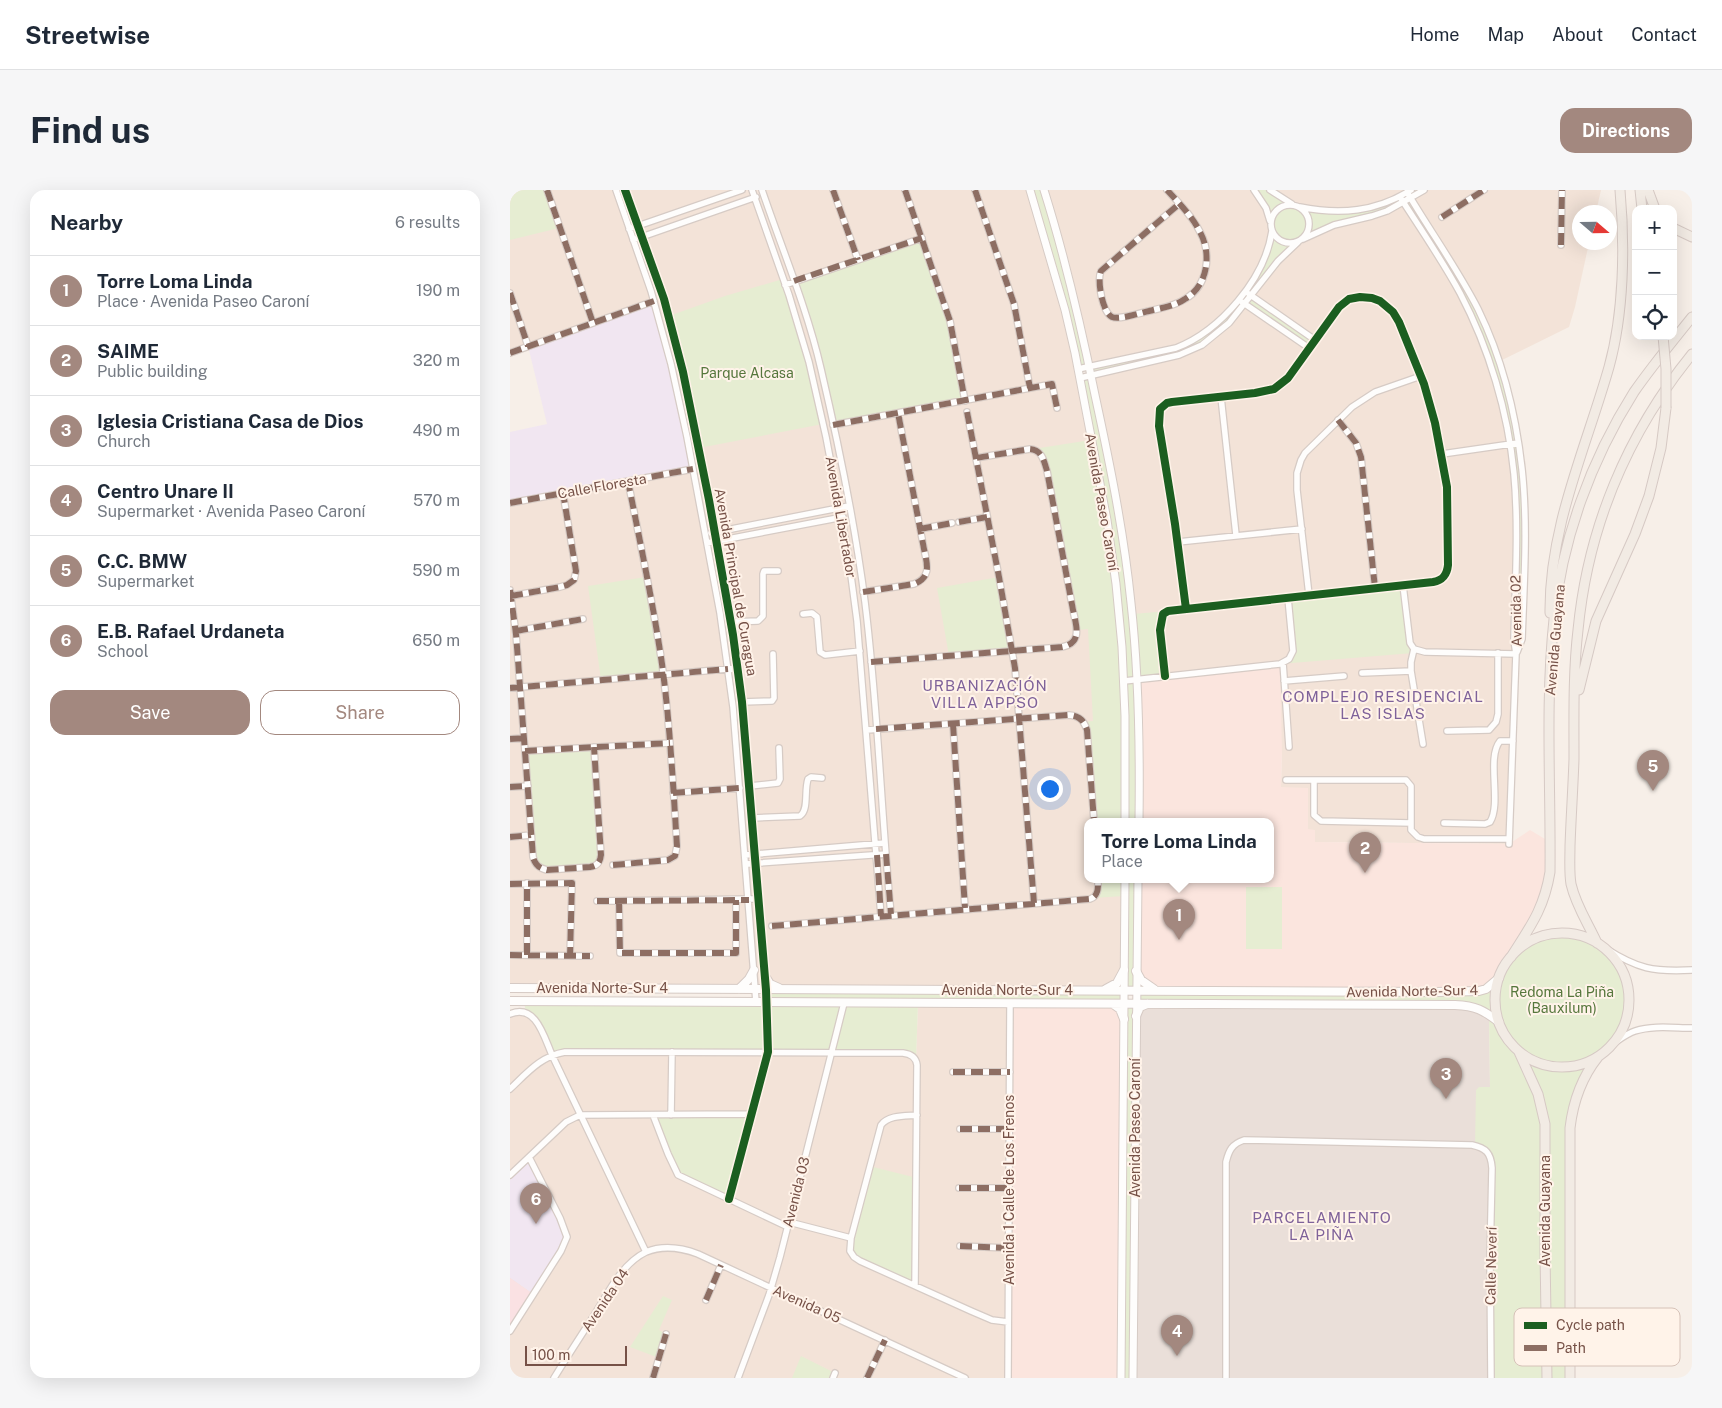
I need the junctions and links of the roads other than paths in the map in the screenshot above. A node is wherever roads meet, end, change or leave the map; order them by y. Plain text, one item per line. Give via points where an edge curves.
1 (546, 190) edge
2 (616, 190) edge
3 (626, 190) edge
4 (742, 190) edge
5 (752, 190) edge
6 (833, 190) edge
7 (905, 190) edge
8 (975, 190) edge
9 (1030, 190) edge
10 (1044, 190) edge
11 (1167, 190) edge
12 (1254, 190) edge
13 (1270, 190) edge
14 (1424, 190) edge
15 (1473, 190) edge
16 (1484, 190) edge
17 (1562, 190) edge
18 (1620, 190) edge
19 (1640, 190) edge
20 (1648, 190) edge
21 (1409, 191) edge
22 (762, 192) edge
23 (754, 197) junction
24 (1400, 197) junction
25 (1411, 199) junction
26 (1468, 200) junction
27 (1404, 203) junction
28 (1179, 204) junction
29 (1296, 205) junction
30 (1642, 205) edge
31 (1654, 205) edge
32 (1442, 216) dead end
33 (638, 226) junction
34 (1271, 228) junction
35 (630, 229) junction
36 (1677, 230) edge
37 (642, 236) junction
38 (1692, 237) edge
39 (922, 238) junction
40 (633, 240) junction
41 (1300, 241) junction
42 (1561, 245) dead end
43 (1448, 257) junction
44 (858, 260) junction
45 (1440, 262) junction
46 (794, 281) junction
47 (785, 285) junction
48 (1244, 291) junction
49 (510, 293) edge
50 (1251, 295) junction
51 (1238, 299) junction
52 (654, 301) junction
53 (1245, 304) junction
54 (1692, 317) edge
55 (592, 323) junction
56 (1315, 340) junction
57 (1663, 340) edge
58 (528, 346) junction
59 (1309, 348) junction
60 (510, 353) edge
61 (1692, 354) edge
62 (1090, 367) junction
63 (1078, 369) junction
64 (1092, 376) junction
65 (1421, 376) junction
66 (1080, 378) junction
67 (1030, 388) junction
68 (1221, 397) junction
69 (965, 401) junction
70 (1057, 408) dead end
71 (967, 412) dead end
72 (898, 413) junction
73 (1338, 420) junction
74 (833, 425) junction
75 (1518, 444) junction
76 (1510, 445) junction
77 (1442, 454) junction
78 (976, 458) junction
79 (693, 469) junction
80 (628, 481) junction
81 (563, 493) junction
82 (510, 503) edge
83 (849, 506) junction
84 (839, 507) junction
85 (851, 516) junction
86 (841, 517) junction
87 (987, 517) junction
88 (920, 529) junction
89 (1302, 529) junction
90 (715, 532) junction
91 (706, 534) junction
92 (1236, 535) junction
93 (717, 542) junction
94 (1178, 542) junction
95 (707, 543) junction
96 (778, 571) dead end
97 (1403, 585) junction
98 (1375, 588) junction
99 (510, 592) edge
100 (864, 592) junction
101 (1309, 595) junction
102 (1288, 598) junction
103 (1186, 608) junction
104 (803, 614) dead end
105 (583, 619) dead end
106 (731, 622) junction
107 (516, 631) junction
108 (513, 639) edge
109 (1414, 649) junction
110 (860, 651) junction
111 (1012, 652) junction
112 (1551, 653) junction
113 (773, 654) dead end
114 (1498, 654) junction
115 (1516, 654) junction
116 (871, 662) junction
117 (1283, 663) junction
118 (738, 668) junction
119 (728, 669) junction
120 (1411, 671) junction
121 (1362, 673) dead end
122 (663, 675) junction
123 (1164, 676) junction
124 (1344, 676) dead end
125 (1137, 679) junction
126 (1124, 680) junction
127 (1284, 680) junction
128 (520, 687) junction
129 (510, 688) edge
130 (742, 702) junction
131 (1574, 713) junction
132 (1019, 719) junction
133 (953, 724) junction
134 (876, 729) junction
135 (867, 730) junction
136 (1447, 731) dead end
137 (510, 738) edge
138 (524, 738) junction
139 (1513, 741) junction
140 (670, 743) junction
141 (1423, 744) dead end
142 (594, 747) junction
143 (1289, 747) dead end
144 (779, 748) dead end
145 (525, 752) junction
146 (822, 778) dead end
147 (1286, 780) dead end
148 (1314, 780) junction
149 (528, 786) junction
150 (750, 786) junction
151 (510, 788) edge
152 (740, 788) junction
153 (673, 793) junction
154 (752, 818) junction
155 (1094, 818) edge
156 (1125, 818) edge
157 (1139, 818) edge
158 (1444, 822) dead end
159 (1410, 823) junction
160 (532, 835) junction
161 (510, 837) edge
162 (885, 843) junction
163 (876, 844) junction
164 (755, 854) junction
165 (886, 854) junction
166 (745, 855) junction
167 (877, 855) junction
168 (746, 864) junction
169 (756, 864) junction
170 (613, 865) dead end
171 (527, 883) junction
172 (1098, 883) edge
173 (1125, 883) edge
174 (1138, 883) edge
175 (510, 884) edge
176 (759, 899) junction
177 (736, 900) junction
178 (749, 900) junction
179 (598, 901) dead end
180 (619, 901) junction
181 (1034, 903) junction
182 (966, 908) junction
183 (891, 914) junction
184 (881, 916) junction
185 (772, 926) dead end
186 (1597, 943) junction
187 (1605, 948) junction
188 (510, 955) edge
189 (527, 955) junction
190 (570, 956) junction
191 (590, 956) dead end
192 (1511, 957) junction
193 (754, 970) junction
194 (1124, 970) junction
195 (1692, 970) edge
196 (1136, 971) junction
197 (765, 976) junction
198 (1499, 978) junction
199 (510, 988) edge
200 (739, 989) junction
201 (756, 989) junction
202 (766, 990) junction
203 (783, 990) junction
204 (1104, 990) junction
205 (1124, 990) junction
206 (1136, 990) junction
207 (1158, 990) junction
208 (510, 1001) edge
209 (523, 1001) junction
210 (756, 1002) junction
211 (767, 1002) junction
212 (844, 1003) junction
213 (1010, 1003) junction
214 (1111, 1003) junction
215 (1124, 1003) junction
216 (1136, 1003) junction
217 (1149, 1003) junction
218 (527, 1013) junction
219 (510, 1014) edge
220 (1136, 1016) junction
221 (1124, 1019) junction
222 (1499, 1022) junction
223 (1692, 1028) edge
224 (1611, 1045) junction
225 (1518, 1050) junction
226 (672, 1052) junction
227 (768, 1052) junction
228 (831, 1052) junction
229 (1602, 1053) junction
230 (552, 1055) junction
231 (953, 1072) dead end
232 (1010, 1072) junction
233 (510, 1089) edge
234 (752, 1114) junction
235 (580, 1115) junction
236 (653, 1115) junction
237 (671, 1115) junction
238 (917, 1115) junction
239 (960, 1128) dead end
240 (1009, 1129) junction
241 (529, 1157) junction
242 (510, 1175) edge
243 (959, 1188) dead end
244 (1009, 1188) junction
245 (729, 1199) junction
246 (788, 1224) junction
247 (851, 1238) junction
248 (960, 1246) dead end
249 (1008, 1248) junction
250 (646, 1252) junction
251 (721, 1265) junction
252 (915, 1285) junction
253 (771, 1288) junction
254 (706, 1300) dead end
255 (1546, 1308) edge
256 (1570, 1308) edge
257 (1008, 1322) junction
258 (510, 1332) edge
259 (666, 1334) dead end
260 (885, 1340) junction
261 (554, 1378) edge
262 (653, 1378) edge
263 (738, 1378) edge
264 (867, 1378) edge
265 (965, 1378) edge
266 (1008, 1378) edge
267 (1121, 1378) edge
268 (1133, 1378) edge
269 (1226, 1378) edge
270 (1491, 1378) edge

1 - 55 street
2 - 35 street, Avenida Principal de Curagua
3 - 33 street, Avenida Principal de Curagua
4 - 33 street
5 - 23 street, Avenida Libertador
6 - 44 street
7 - 39 street
8 - 67 street via 1012,296
9 - 63 street, Avenida Paseo Caroní via 1065,310
10 - 62 street, Avenida Paseo Caroní
11 - 28 street
12 - 34 street via 1266,208
13 - 29 street
14 - 25 street
15 - 26 street
16 - 26 street
17 - 42 street
18 - 112 main road via 1622,275 1617,326 1610,365 1556,543 1550,595
19 - 30 main road
20 - 31 main road
21 - 24 street
21 - 25 street, Avenida 02
22 - 23 street
22 - 46 street, Avenida Libertador
23 - 37 street
23 - 47 street, Avenida Libertador
24 - 27 street, Avenida 02
24 - 29 street via 1356,211 1324,211
25 - 27 street
25 - 43 street, Avenida 02
26 - 32 street
27 - 41 street via 1380,214 1323,228
27 - 45 street, Avenida 02
28 - 28 street via 1198,227 1206,248 1207,261 1200,284 1186,299 1174,304 1119,318 1109,315 1099,281 1101,271
29 - 34 street via 1286,205 1275,212
29 - 41 street via 1304,210 1310,222 1307,234
33 - 35 street
33 - 37 street, Avenida Principal de Curagua
34 - 41 street via 1275,237 1285,243
34 - 48 street via 1271,239 1263,261
35 - 40 street, Avenida Principal de Curagua
36 - 38 main road
37 - 40 street
37 - 90 street, Avenida Principal de Curagua via 664,299 683,372
39 - 44 street
39 - 69 street via 950,321
40 - 52 street, Avenida Principal de Curagua
41 - 50 street via 1278,261
43 - 45 street
43 - 75 street, Avenida 02 via 1478,310 1491,341 1508,393
44 - 46 street
45 - 76 street, Avenida 02 via 1462,299 1483,346 1498,391
46 - 47 street
46 - 74 street, Avenida Libertador via 817,353
47 - 84 street, Avenida Libertador via 813,377
48 - 50 street
48 - 51 street
49 - 58 street
50 - 53 street
50 - 56 street
51 - 53 street
51 - 62 street via 1212,328 1184,344
52 - 55 street
52 - 79 street, Avenida Principal de Curagua
53 - 59 street
53 - 64 street via 1220,332 1190,351
54 - 112 main road, Avenida Guayana via 1634,393 1594,468 1577,512 1563,565
55 - 58 street
56 - 59 street
56 - 65 street via 1345,302 1360,297 1372,298 1396,316
57 - 131 main road, bridge via 1666,408 1653,485 1596,621
58 - 60 street
59 - 68 street via 1288,378 1278,386 1255,393
61 - 131 main road, Avenida Guayana via 1664,391 1636,437 1601,517 1582,598
62 - 63 street
62 - 64 street, Avenida Paseo Caroní
63 - 66 street, Avenida Paseo Caroní
64 - 66 street
64 - 125 street, Avenida Paseo Caroní via 1122,534 1132,604
65 - 73 street via 1367,396
65 - 77 street
66 - 126 street, Avenida Paseo Caroní via 1109,536
67 - 69 street
67 - 70 street via 1052,384
68 - 92 street
68 - 94 street via 1172,402 1159,412
69 - 72 street
71 - 78 street
72 - 74 street
72 - 88 street
73 - 89 street via 1305,453 1298,466
73 - 98 street via 1356,443 1361,457
74 - 83 street, Avenida Libertador
75 - 76 street
75 - 115 street, Avenida 02 via 1524,543 1522,640
76 - 77 street
76 - 115 street, Avenida 02 via 1515,496
77 - 97 street via 1448,505 1447,571 1438,581
78 - 87 street
78 - 111 street via 1030,449 1042,456 1073,610 1077,634 1071,645
79 - 80 street, Calle Floresta
79 - 91 street, Avenida Principal de Curagua
80 - 81 street, Calle Floresta
80 - 122 street
81 - 82 street, Calle Floresta
81 - 99 street via 576,571 574,580 564,586
83 - 84 street
83 - 85 street, Avenida Libertador
84 - 86 street, Avenida Libertador
84 - 90 street
85 - 86 street
85 - 100 street, Avenida Libertador
86 - 93 street
86 - 110 street, Avenida Libertador
87 - 88 street
87 - 111 street
88 - 100 street via 927,564 924,578 914,584
89 - 92 street
89 - 101 street
90 - 91 street
90 - 93 street, Avenida Principal de Curagua
91 - 95 street, Avenida Principal de Curagua
92 - 94 street
93 - 95 street
93 - 106 street, Avenida Principal de Curagua
94 - 103 street
95 - 119 street, Avenida Principal de Curagua
96 - 106 street via 764,571 763,616 758,621
97 - 98 street
97 - 109 street via 1410,643
98 - 101 street
99 - 107 street
100 - 116 street, Avenida Libertador
101 - 102 street
102 - 103 street
102 - 117 street via 1292,651
103 - 123 street via 1163,614 1160,638
104 - 110 street via 812,613 817,617 820,652 825,655
105 - 107 street
106 - 118 street, Avenida Principal de Curagua
107 - 108 street
108 - 128 street
109 - 114 street
109 - 120 street
110 - 135 street, Avenida Libertador
111 - 116 street
111 - 132 street
112 - 192 main road, Avenida Guayana via 1550,872 1541,908
113 - 130 street via 774,698 772,701
114 - 115 street
114 - 136 street via 1498,714 1494,726 1489,730
115 - 139 street
116 - 134 street, Avenida Libertador
117 - 123 street
117 - 127 street
118 - 119 street
118 - 130 street, Avenida Principal de Curagua
119 - 122 street
119 - 152 street, Avenida Principal de Curagua
120 - 121 street
120 - 141 street
122 - 128 street
122 - 140 street
123 - 125 street
124 - 127 street
125 - 126 street
125 - 157 street, Avenida Paseo Caroní
126 - 156 street, Avenida Paseo Caroní
127 - 143 street
128 - 129 street
128 - 138 street
130 - 150 street, Avenida Principal de Curagua
131 - 186 main road, Avenida Guayana via 1571,883 1579,908
132 - 133 street
132 - 155 street via 1069,715 1084,722
132 - 181 street
133 - 134 street
133 - 182 street
134 - 135 street
134 - 162 street, Avenida Libertador
135 - 163 street, Avenida Libertador
137 - 138 street
138 - 145 street
139 - 158 street via 1500,741 1496,745 1494,812 1490,822
139 - 159 street via 1509,841 1424,839 1414,834
140 - 142 street
140 - 153 street
142 - 145 street
142 - 160 street via 599,863 590,867 542,868 534,860
144 - 150 street via 778,783
145 - 149 street
146 - 154 street via 808,779 806,808 800,816
147 - 148 street
148 - 159 street via 1314,815 1320,821
148 - 159 street via 1406,780 1411,786
149 - 151 street
149 - 160 street
150 - 154 street, Avenida Principal de Curagua
152 - 153 street
152 - 166 street, Avenida Principal de Curagua
153 - 170 street via 675,856 664,861
154 - 164 street, Avenida Principal de Curagua
160 - 161 street
162 - 163 street
162 - 165 street, Avenida Libertador
163 - 164 street
163 - 167 street, Avenida Libertador
164 - 166 street
164 - 169 street, Avenida Principal de Curagua
165 - 167 street
165 - 183 street, Avenida Libertador
166 - 168 street, Avenida Principal de Curagua
167 - 169 street
167 - 184 street, Avenida Libertador
168 - 169 street
168 - 178 street, Avenida Principal de Curagua
169 - 176 street, Avenida Principal de Curagua
171 - 175 street
171 - 189 street
171 - 190 street via 572,883
172 - 181 street via 1093,898
173 - 194 street, Avenida Paseo Caroní
174 - 196 street, Avenida Paseo Caroní
176 - 178 street
176 - 197 street, Avenida Principal de Curagua
177 - 178 street
177 - 180 street
177 - 180 street via 736,953 620,953
178 - 193 street, Avenida Principal de Curagua
179 - 180 street
181 - 182 street
182 - 183 street
183 - 184 street
184 - 185 street
186 - 187 main road
186 - 192 main road via 1577,934 1548,934 1531,940
187 - 195 street via 1642,968
187 - 224 main road via 1623,972 1629,999 1622,1029
188 - 189 street
189 - 190 street
190 - 191 street
192 - 198 main road
193 - 200 main road
193 - 201 street, Avenida Principal de Curagua
194 - 204 main road via 1117,983
194 - 205 street, Avenida Paseo Caroní
196 - 206 street, Avenida Paseo Caroní
196 - 207 main road via 1144,983
197 - 202 street, Avenida Principal de Curagua
197 - 203 main road via 770,984
198 - 207 main road, Avenida Norte-Sur 4 via 1486,989 1471,992
198 - 222 main road via 1496,996
199 - 200 main road, Avenida Norte-Sur 4
200 - 201 main road, Avenida Norte-Sur 4
201 - 202 main road, Avenida Norte-Sur 4
201 - 210 street, Avenida Principal de Curagua
202 - 203 main road, Avenida Norte-Sur 4
202 - 211 street, Avenida Principal de Curagua
203 - 204 main road, Avenida Norte-Sur 4
204 - 205 main road, Avenida Norte-Sur 4
205 - 206 main road, Avenida Norte-Sur 4
205 - 215 street, Avenida Paseo Caroní
206 - 207 main road, Avenida Norte-Sur 4
206 - 216 street, Avenida Paseo Caroní
208 - 209 main road, Avenida Norte-Sur 4
209 - 210 main road, Avenida Norte-Sur 4
209 - 218 street
210 - 211 main road, Avenida Norte-Sur 4
211 - 212 main road, Avenida Norte-Sur 4
211 - 227 street, Avenida Principal de Curagua
212 - 213 main road, Avenida Norte-Sur 4
212 - 228 street, Avenida 03
213 - 214 main road, Avenida Norte-Sur 4
213 - 232 street, Avenida 1 Calle de Los Frenos
214 - 215 main road, Avenida Norte-Sur 4
214 - 221 main road via 1120,1009
215 - 216 main road, Avenida Norte-Sur 4
215 - 221 street, Avenida Paseo Caroní
216 - 217 main road, Avenida Norte-Sur 4
216 - 220 street, Avenida Paseo Caroní
217 - 220 main road via 1140,1007
217 - 222 main road, Avenida Norte-Sur 4 via 1455,1005 1483,1010
218 - 219 street
218 - 230 street via 539,1026
220 - 268 street, Avenida Paseo Caroní
221 - 267 street, Avenida Paseo Caroní
222 - 225 main road
223 - 224 street via 1637,1030
224 - 229 main road
225 - 229 main road via 1539,1062 1564,1067 1585,1062
225 - 255 main road, Avenida Guayana via 1538,1094 1545,1124
226 - 227 street
226 - 230 street via 565,1052
226 - 237 street
227 - 228 street
227 - 234 street, Avenida Principal de Curagua
228 - 238 street via 912,1055 917,1066
228 - 246 street, Avenida 03
229 - 256 main road, Avenida Guayana via 1581,1085 1571,1114
230 - 233 street
230 - 235 street
231 - 232 street
232 - 240 street, Avenida 1 Calle de Los Frenos
234 - 237 street
234 - 245 street, Avenida Principal de Curagua
235 - 236 street
235 - 241 street via 566,1122
235 - 250 street
236 - 237 street
236 - 245 street via 678,1175
238 - 247 street via 890,1118 881,1125
238 - 252 street
239 - 240 street
240 - 244 street, Avenida 1 Calle de Los Frenos
241 - 242 street
241 - 258 street via 567,1237
243 - 244 street
244 - 249 street, Avenida 1 Calle de Los Frenos
245 - 246 street
246 - 247 street
246 - 253 street, Avenida 03
247 - 252 street via 850,1252 854,1257
248 - 249 street
249 - 257 street, Avenida 1 Calle de Los Frenos
250 - 251 street, Avenida 05 via 677,1248
250 - 261 street, Avenida 04 via 621,1274
251 - 253 street, Avenida 05
251 - 254 street
252 - 257 street via 986,1317
253 - 260 street, Avenida 05
253 - 263 street, Avenida 03
257 - 266 street, Avenida 1 Calle de Los Frenos
259 - 262 street
260 - 264 street
260 - 265 street, Avenida 05
269 - 270 street, Calle Neverí via 1226,1172 1231,1147 1244,1140 1472,1145 1490,1154

